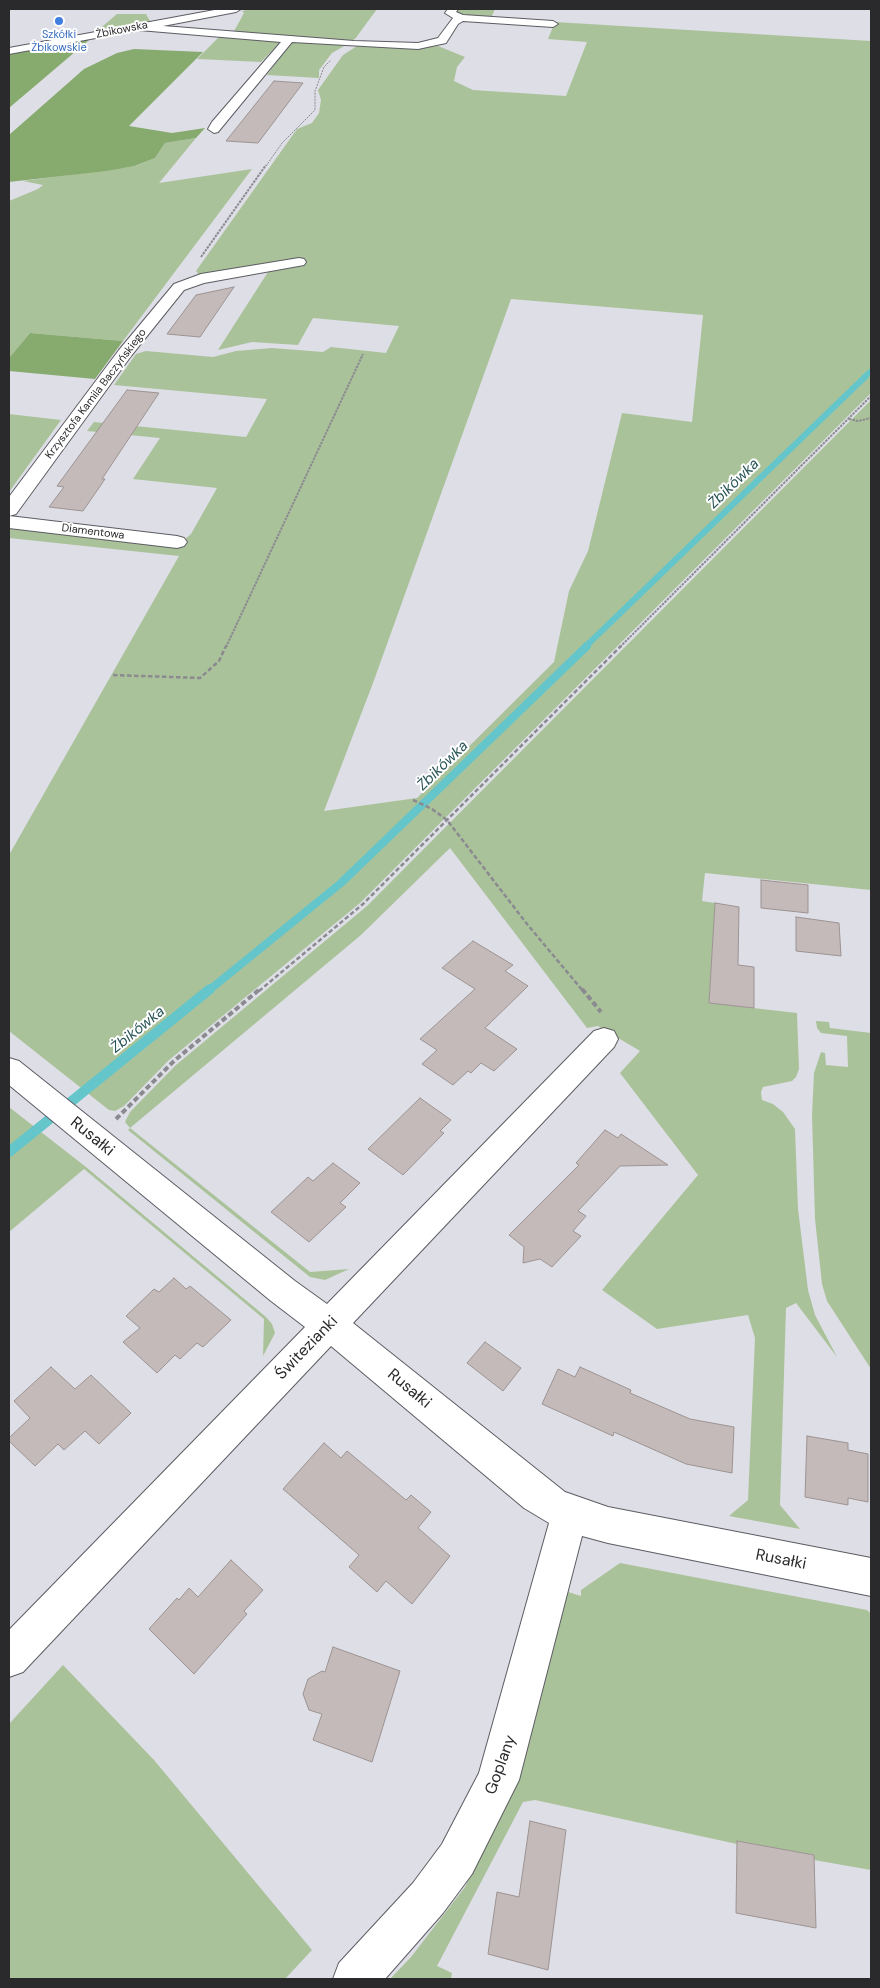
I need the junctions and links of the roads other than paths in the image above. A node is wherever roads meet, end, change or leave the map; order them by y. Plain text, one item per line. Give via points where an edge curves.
1 (236, 9) edge
2 (453, 9) edge
3 (461, 18) junction
4 (553, 24) dead end
5 (138, 27) junction
6 (290, 38) junction
7 (9, 51) edge
8 (214, 129) dead end
9 (299, 262) dead end
10 (9, 510) edge
11 (9, 522) edge
12 (177, 542) dead end
13 (604, 1039) road end
14 (9, 1069) edge
15 (329, 1325) junction
16 (570, 1514) junction
17 (871, 1577) edge
18 (9, 1658) edge
19 (356, 1979) edge

1 - 5 street, Żbikowska
2 - 3 street via 450,13
3 - 4 street
3 - 6 street via 454,22 442,41 418,46
5 - 6 street
5 - 7 street, Żbikowska
6 - 8 street
9 - 10 street, Krzysztofa Kamila Baczyńskiego via 187,283 172,293
11 - 12 street, Diamentowa
13 - 15 street, Świtezianki
14 - 15 street, Rusałki via 31,1088 100,1129 283,1291
15 - 16 street, Rusałki via 365,1351 537,1495
15 - 18 street, Świtezianki
16 - 17 street, Rusałki via 672,1539
16 - 19 street, Goplany via 498,1780 461,1850 434,1890

